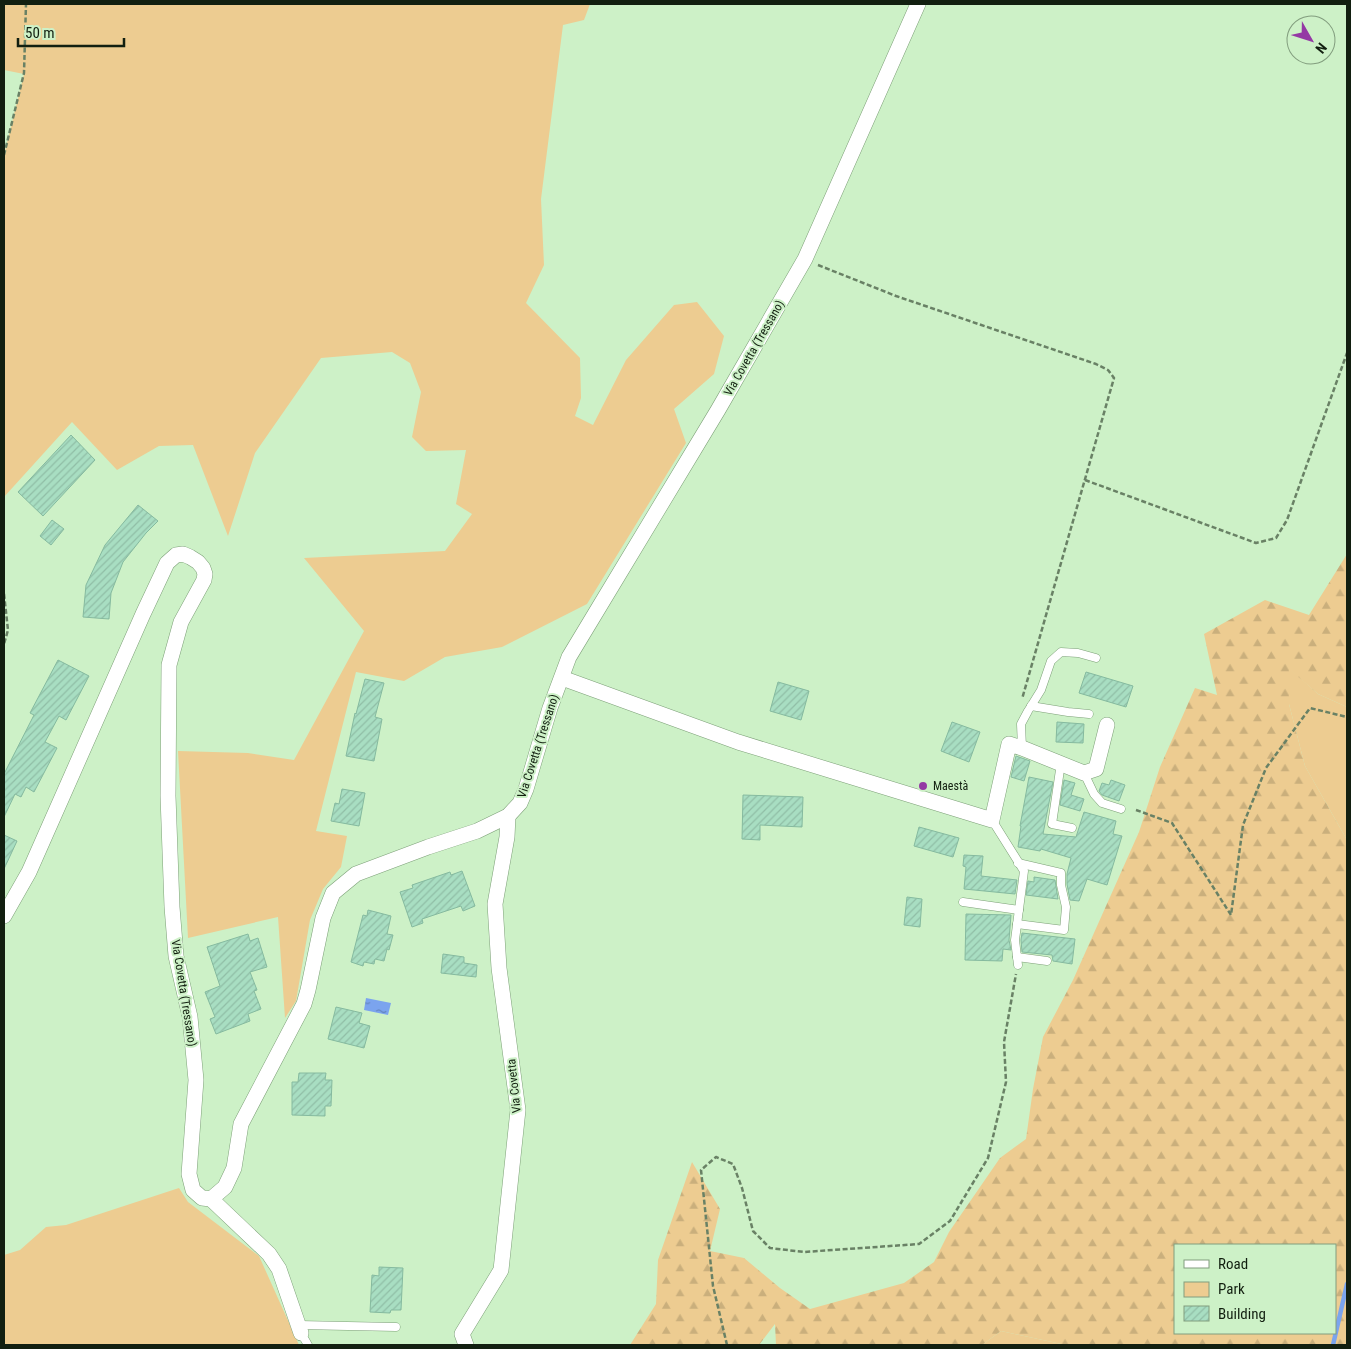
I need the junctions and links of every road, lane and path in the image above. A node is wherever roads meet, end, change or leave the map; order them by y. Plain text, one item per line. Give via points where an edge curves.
1 (26, 4) edge
2 (918, 4) edge
3 (4, 155) edge
4 (805, 259) junction
5 (1347, 353) edge
6 (1085, 480) junction
7 (4, 594) edge
8 (4, 644) edge
9 (1096, 658) dead end
10 (562, 678) junction
11 (1020, 706) dead end
12 (1031, 706) junction
13 (1089, 714) dead end
14 (1347, 717) edge
15 (1107, 725) dead end
16 (1022, 748) junction
17 (1061, 764) junction
18 (1084, 773) junction
19 (1121, 809) dead end
20 (1136, 810) dead end
21 (508, 816) junction
22 (992, 820) junction
23 (1072, 828) dead end
24 (1018, 863) junction
25 (963, 902) dead end
26 (1019, 910) junction
27 (4, 916) edge
28 (1017, 924) junction
29 (1017, 961) junction
30 (1047, 961) dead end
31 (211, 1200) junction
32 (396, 1327) dead end
33 (303, 1334) edge
34 (466, 1345) edge
35 (727, 1345) edge

1 - 3 path via 24,73
2 - 4 street, Via Covetta (Tressano)
4 - 6 path via 896,296 1108,370 1114,378
4 - 10 street, Via Covetta (Tressano) via 570,657
5 - 6 path via 1287,520 1276,538 1256,543
6 - 11 path
7 - 8 path via 8,630
9 - 12 lane via 1078,652 1061,652 1051,661 1041,690
10 - 21 street, Via Covetta (Tressano) via 526,789 520,803
10 - 22 street, Via Covetta (Tressano) via 738,742
12 - 13 lane
12 - 16 lane via 1021,724
14 - 20 path via 1310,708 1266,768 1243,825 1231,915 1172,823
15 - 18 street via 1096,769
16 - 17 street
16 - 22 street via 1009,744
17 - 18 street
17 - 23 lane via 1052,824
18 - 19 lane via 1102,803
21 - 31 street, Via Covetta (Tressano) via 477,831 356,874 333,893 323,918 304,1004 241,1124 234,1168 225,1187
21 - 34 street, Via Covetta via 495,904 498,968 518,1110 501,1270 462,1334
22 - 24 lane
24 - 26 lane via 1024,871
24 - 28 lane via 1061,873 1066,906 1064,930
25 - 26 lane
26 - 28 lane
27 - 31 street, Via Covetta (Tressano) via 29,872 167,563 176,555 190,557 198,562 205,574 181,622 169,665 168,796 176,956 190,1017 196,1080 188,1174 193,1190 202,1198
28 - 29 lane
29 - 30 lane
29 - 35 path via 1004,1042 1006,1082 988,1158 950,1220 919,1244 804,1252 770,1248 753,1231 733,1164 716,1157 701,1170 713,1286
31 - 33 street via 269,1254 279,1269
32 - 33 lane

